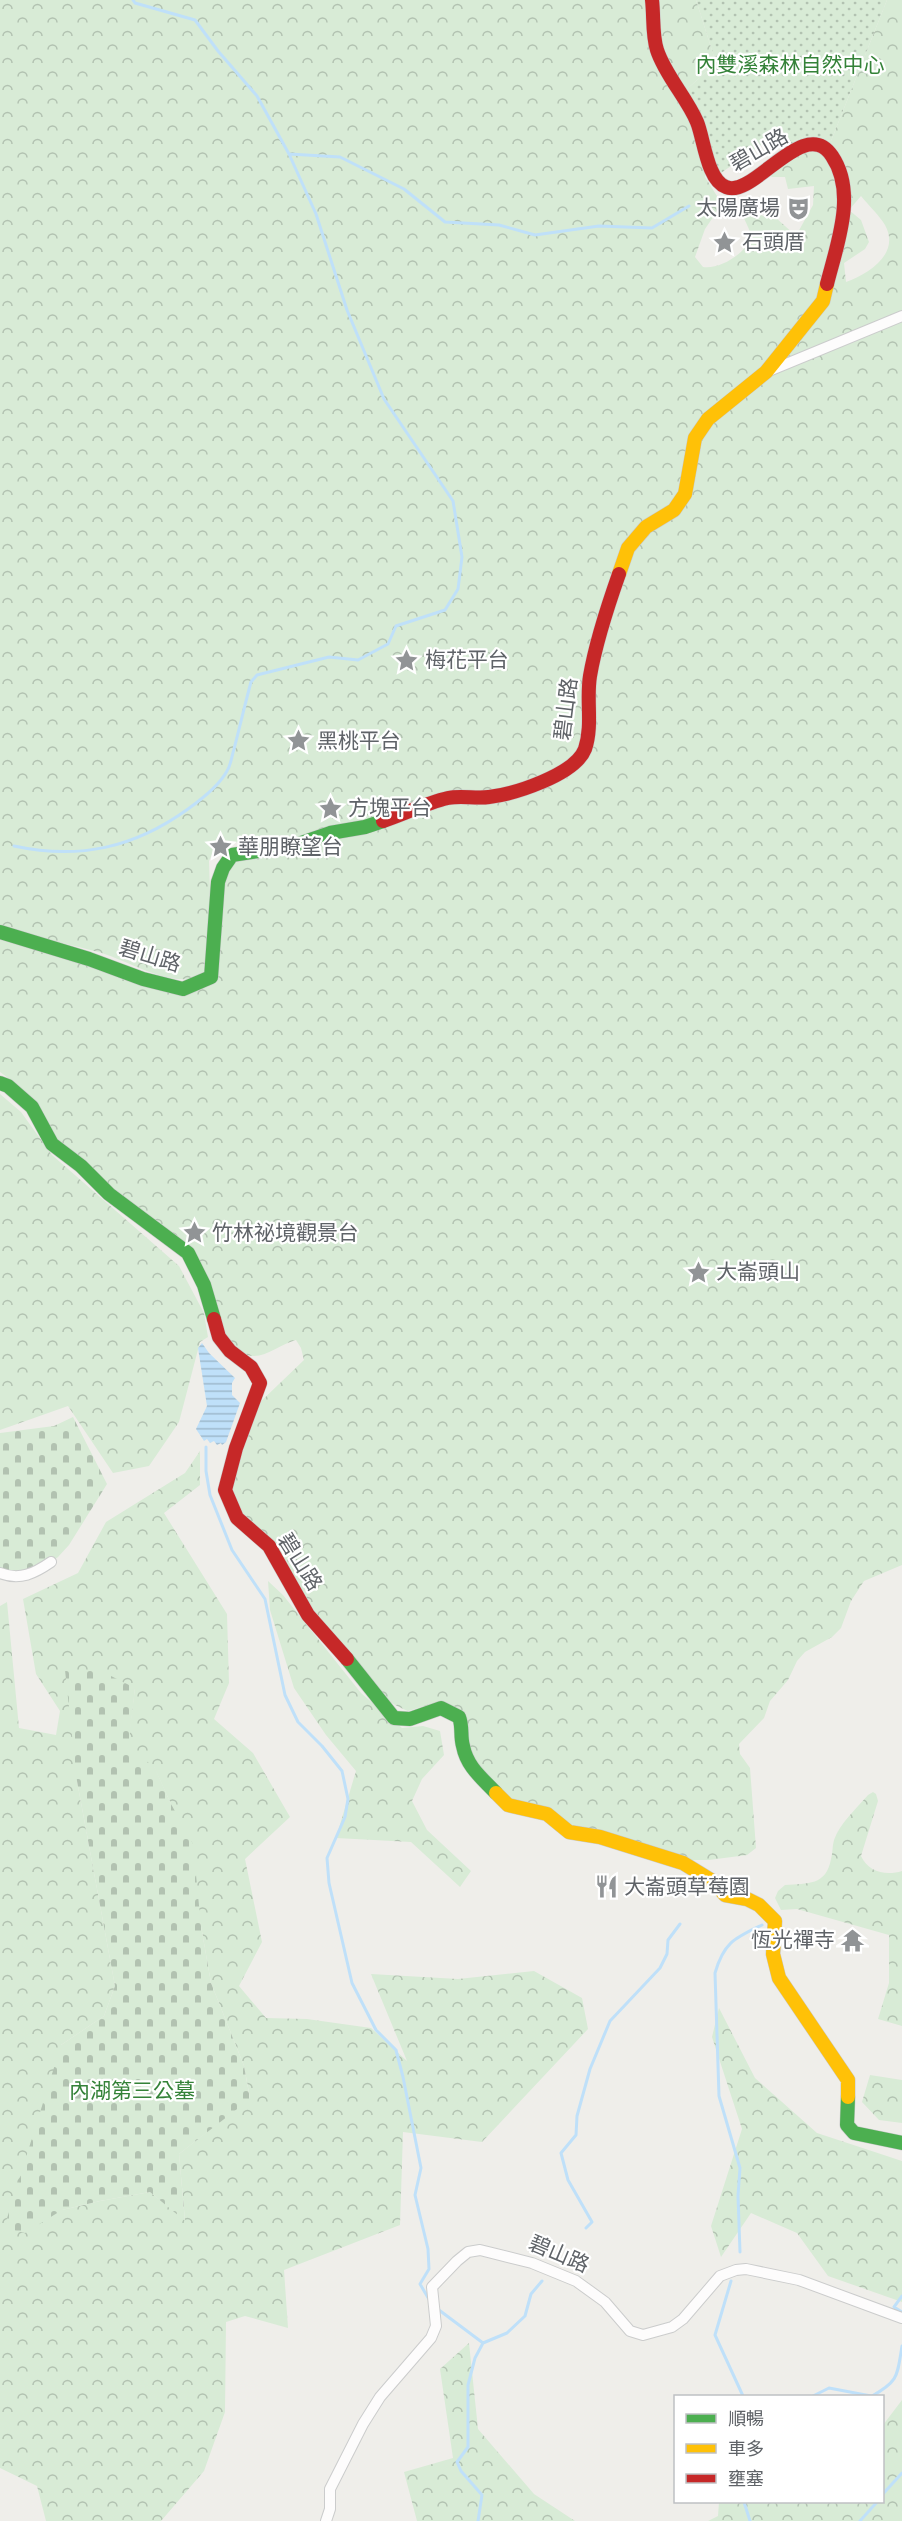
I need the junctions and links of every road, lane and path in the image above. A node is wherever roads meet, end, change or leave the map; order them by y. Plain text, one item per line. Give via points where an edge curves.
1 (652, 0) edge
2 (902, 316) edge
3 (766, 372) junction
4 (0, 932) edge
5 (0, 1083) edge
6 (51, 1562) dead end
7 (0, 1573) edge
8 (902, 2142) edge
9 (902, 2318) edge
10 (326, 2521) edge

1 - 3 street, 碧山路 via 657,50 697,122 713,175 724,187 734,189 792,151 817,144 827,148 842,174 842,226 823,301
2 - 3 street
3 - 4 street, 碧山路 via 708,419 695,438 685,494 674,510 646,527 628,548 603,619 590,678 589,730 584,751 570,765 520,790 489,797 449,798 365,827 291,846 232,855 224,864 218,883 214,916 216,960 211,977 183,989
5 - 8 street, 碧山路 via 32,1107 52,1144 109,1194 188,1253 204,1285 219,1337 251,1366 260,1383 225,1490 237,1518 269,1546 308,1615 361,1674 370,1690 394,1718 410,1719 441,1708 459,1717 469,1765 508,1805 547,1814 569,1832 600,1837 690,1866 725,1895 755,1902 776,1921 773,1954 779,1978 848,2080 848,2125 854,2133
6 - 7 street via 33,1574 10,1577
9 - 10 street, 碧山路 via 799,2280 746,2269 720,2276 672,2327 643,2335 630,2331 605,2302 576,2281 499,2253 468,2252 432,2288 436,2326 431,2338 380,2397 363,2424 330,2489

